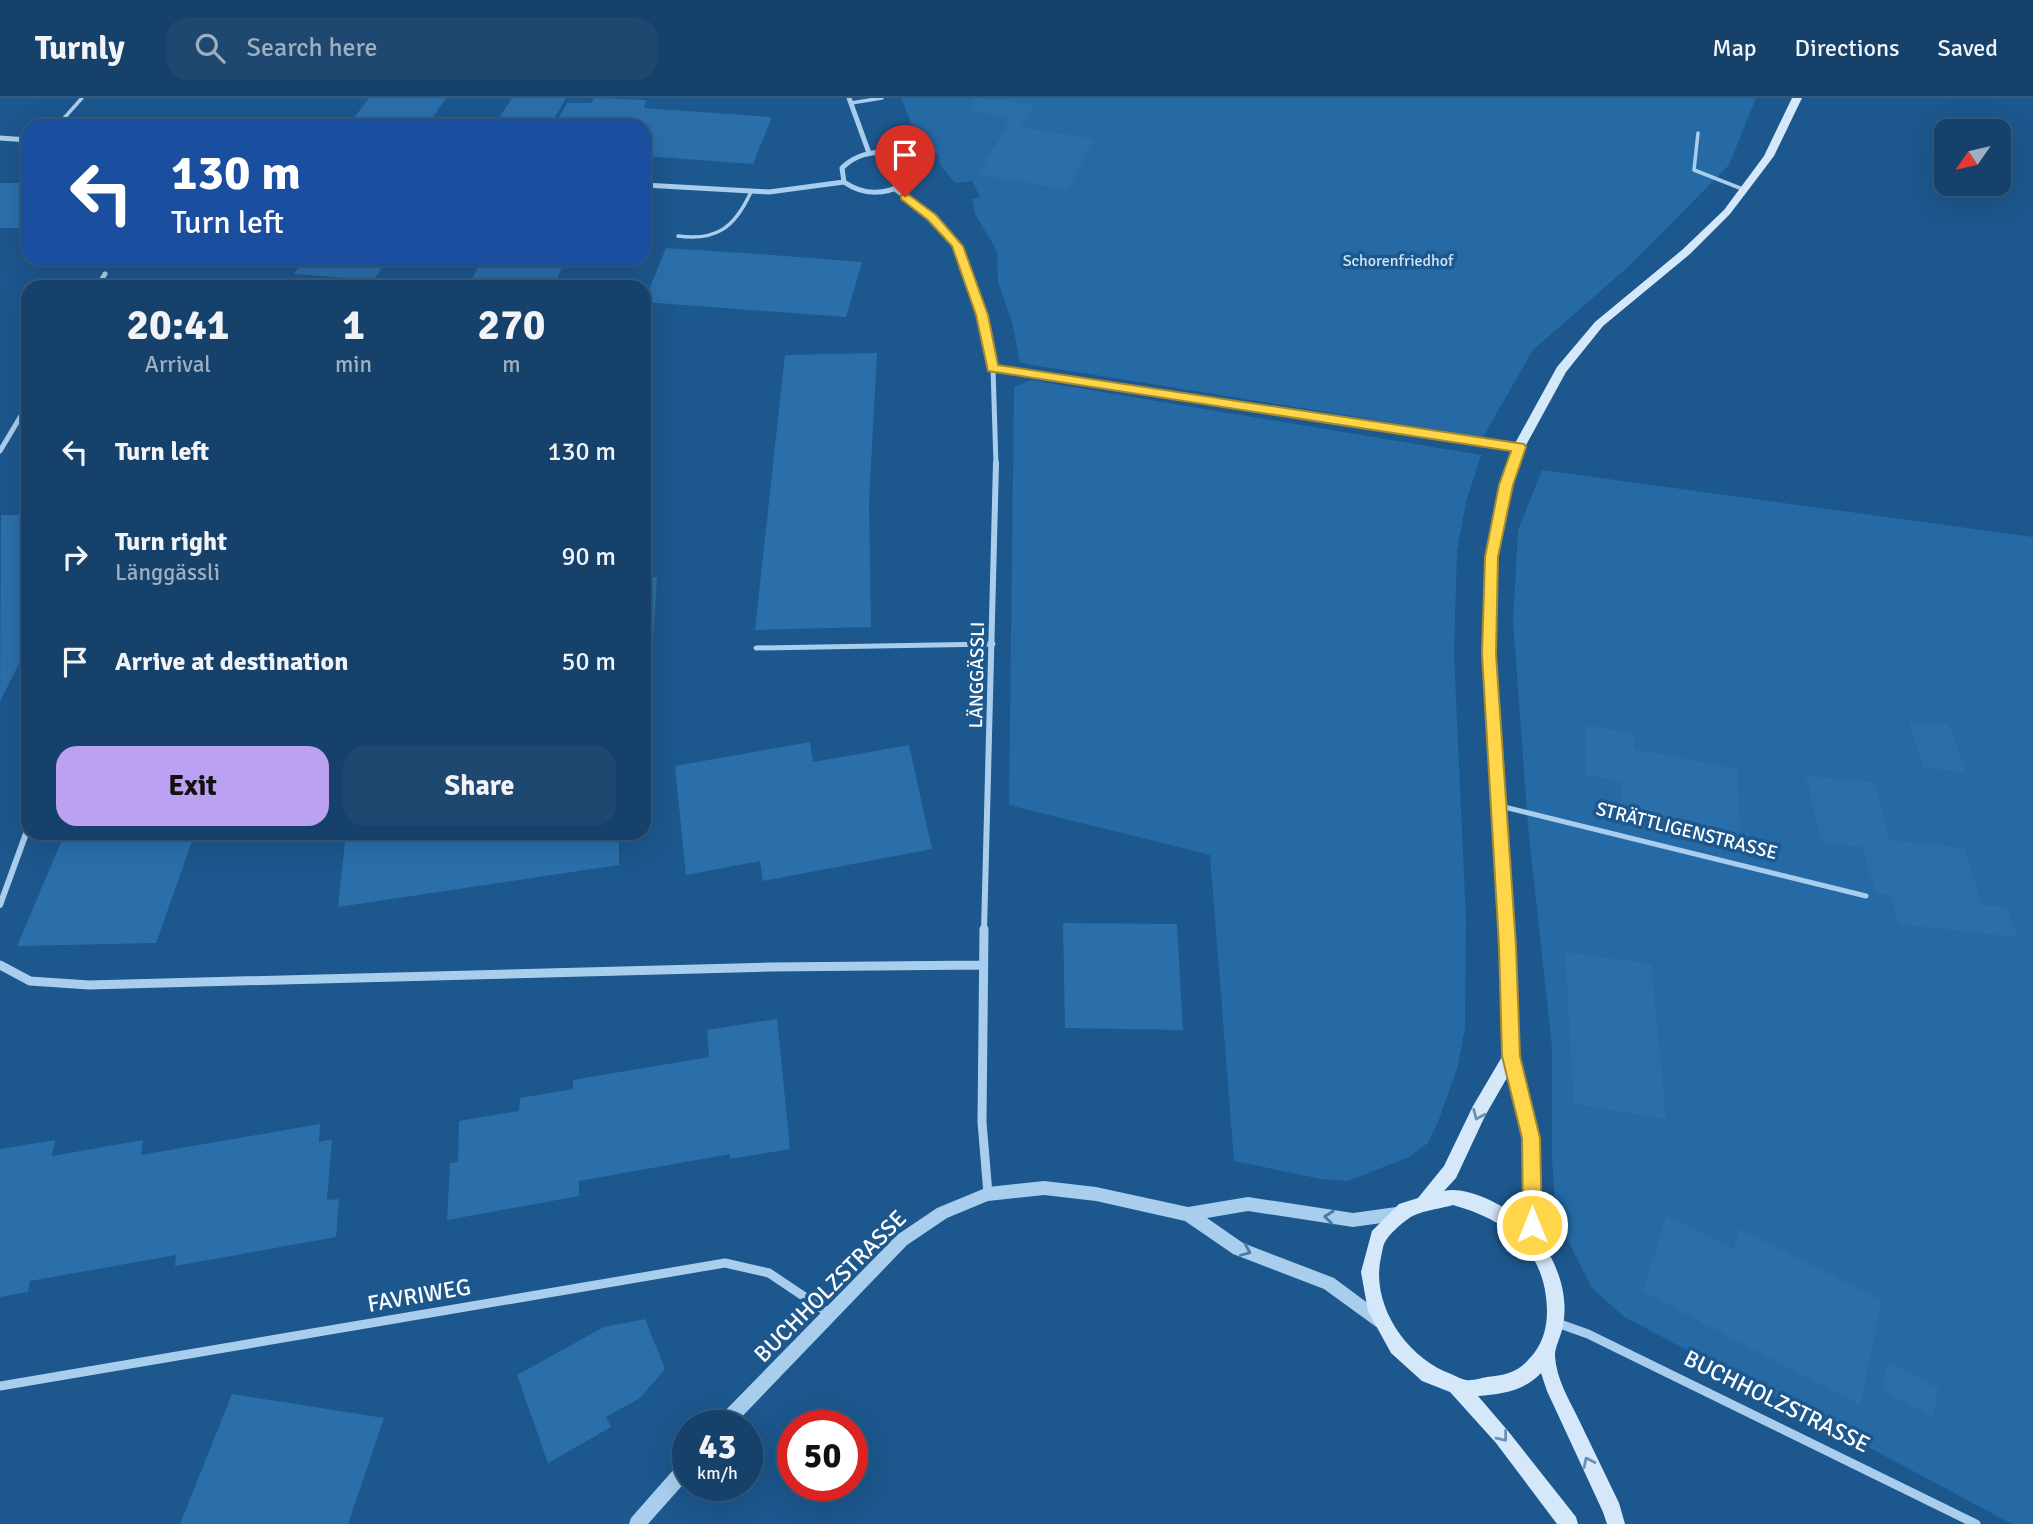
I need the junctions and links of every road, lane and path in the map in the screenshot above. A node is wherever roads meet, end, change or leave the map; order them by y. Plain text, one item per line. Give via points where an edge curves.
1 (82, 98) edge
2 (882, 98) edge
3 (1797, 98) edge
4 (850, 100) edge
5 (63, 119) edge
6 (1698, 133) dead end
7 (0, 138) edge
8 (21, 140) edge
9 (869, 153) junction
10 (844, 182) junction
11 (651, 187) edge
12 (895, 189) junction
13 (1745, 190) junction
14 (750, 194) junction
15 (678, 236) dead end
16 (105, 274) dead end
17 (101, 280) edge
18 (993, 368) junction
19 (21, 416) edge
20 (1519, 447) junction
21 (0, 451) edge
22 (993, 644) junction
23 (756, 648) dead end
24 (1497, 805) junction
25 (24, 840) edge
26 (1866, 896) dead end
27 (0, 905) edge
28 (0, 964) edge
29 (983, 965) junction
30 (1511, 1056) junction
31 (988, 1194) junction
32 (1426, 1199) junction
33 (1188, 1214) junction
34 (1396, 1214) junction
35 (1532, 1241) junction
36 (830, 1314) junction
37 (1380, 1321) junction
38 (1556, 1322) junction
39 (1545, 1353) junction
40 (0, 1385) edge
41 (1457, 1386) junction
42 (737, 1410) edge
43 (672, 1485) edge
44 (638, 1524) edge
45 (1569, 1524) edge
46 (1616, 1524) edge
47 (1976, 1524) edge

1 - 5 lane
2 - 4 lane
3 - 13 main road via 1769,156
4 - 9 street
6 - 13 lane via 1694,170
7 - 8 street
9 - 10 street via 842,168
9 - 12 street via 892,154 909,164 910,178
10 - 12 street via 872,193
10 - 14 street
11 - 14 street
12 - 18 street, LÄNGGÄSSLI via 932,217 957,246 982,315
13 - 20 main road via 1686,252 1615,309 1585,340 1548,389
14 - 15 lane via 740,217 725,232 696,238
16 - 17 street
18 - 20 lane
18 - 22 street, LÄNGGÄSSLI
19 - 21 street
20 - 24 main road via 1497,525 1490,576
22 - 23 lane
22 - 29 street, LÄNGGÄSSLI
24 - 26 lane, STRÄTTLIGENSTRASSE
24 - 30 main road
25 - 27 street
28 - 29 street via 13,975 38,984 89,985
29 - 31 street, LÄNGGÄSSLI via 982,1122
30 -> 32 main road via 1454,1165
30 - 35 main road via 1531,1138
31 - 33 street, BUCHHOLZSTRASSE via 1044,1188
31 - 36 street, BUCHHOLZSTRASSE via 923,1224
32 - 34 main road
32 - 35 main road via 1454,1197 1482,1204 1509,1219
34 -> 33 street, BUCHHOLZSTRASSE via 1353,1220 1248,1204
33 -> 37 street, BUCHHOLZSTRASSE via 1238,1249 1329,1283
34 - 37 main road via 1379,1234 1369,1261 1370,1291
35 - 38 main road via 1556,1294
36 - 40 street, FAVRIWEG via 785,1278 752,1264 725,1263
36 - 42 street, BUCHHOLZSTRASSE
37 - 41 main road via 1399,1350 1425,1373
38 - 39 main road
38 - 47 street, BUCHHOLZSTRASSE
39 - 41 main road via 1530,1371 1509,1384 1484,1389
46 -> 39 main road via 1553,1385
41 -> 45 main road
43 - 44 street

